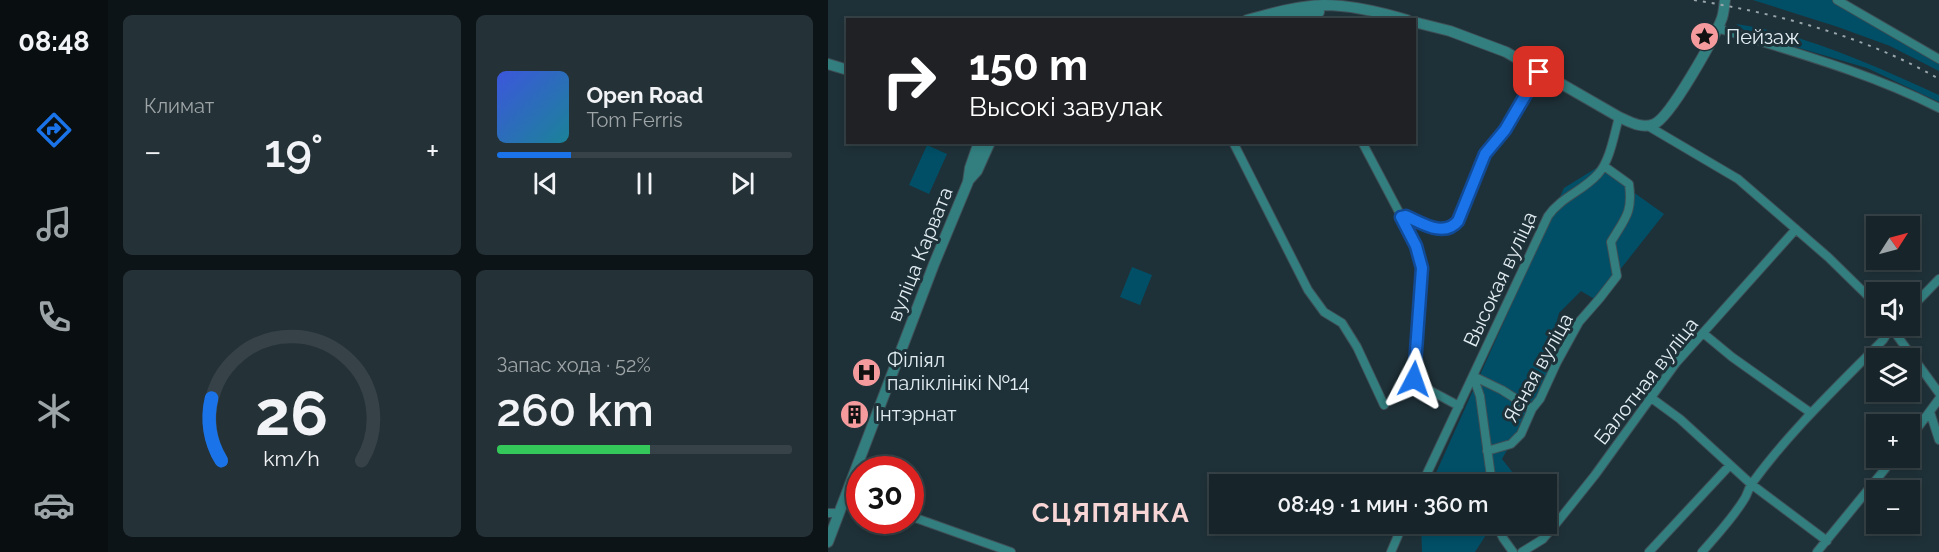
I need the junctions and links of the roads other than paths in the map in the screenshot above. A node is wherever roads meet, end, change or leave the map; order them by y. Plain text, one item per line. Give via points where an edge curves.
1 (1725, 0) edge
2 (1837, 0) edge
3 (1307, 13) edge
4 (1264, 18) edge
5 (1291, 18) edge
6 (1399, 18) edge
7 (1416, 22) edge
8 (1717, 28) junction
9 (1939, 59) edge
10 (828, 63) edge
11 (846, 63) edge
12 (846, 69) edge
13 (1539, 72) junction
14 (1939, 108) edge
15 (1619, 117) junction
16 (1648, 126) junction
17 (978, 144) edge
18 (989, 144) edge
19 (1234, 144) edge
20 (1363, 144) edge
21 (1604, 166) junction
22 (968, 182) junction
23 (1401, 217) junction
24 (1796, 229) junction
25 (1939, 279) edge
26 (1866, 292) edge
27 (1920, 299) edge
28 (1703, 333) junction
29 (1885, 336) edge
30 (1897, 336) edge
31 (1473, 376) junction
32 (1939, 393) edge
33 (1650, 397) junction
34 (1939, 399) edge
35 (1384, 405) dead end
36 (1459, 406) junction
37 (1532, 409) junction
38 (1930, 412) junction
39 (1811, 413) junction
40 (1920, 425) edge
41 (1939, 440) edge
42 (1487, 451) junction
43 (861, 456) edge
44 (1730, 465) junction
45 (1886, 468) edge
46 (1427, 474) edge
47 (1490, 474) edge
48 (1751, 484) junction
49 (846, 495) edge
50 (834, 513) edge
51 (924, 521) edge
52 (1398, 534) edge
53 (1501, 534) edge
54 (1827, 541) junction
55 (828, 542) edge
56 (1011, 552) edge
57 (1390, 552) edge
58 (1513, 552) edge
59 (1522, 552) edge
60 (1649, 552) edge
61 (1702, 552) edge
62 (1817, 552) edge

1 - 8 street
2 - 9 street
3 - 4 street
3 - 5 street
3 - 6 street via 1342,7
7 - 13 street via 1506,52
8 - 14 street via 1871,76
8 - 16 street via 1663,119
10 - 11 street
10 - 12 street
13 - 15 street
13 - 23 street via 1505,130 1485,154 1454,226 1438,229
15 - 16 street
15 - 21 street, Высокая вуліца
16 - 24 street via 1727,171
17 - 22 street, вуліца Карвата
18 - 22 street, вуліца Карвата
19 - 35 street via 1308,290 1324,312 1342,323
20 - 23 street
21 - 31 street, Высокая вуліца via 1592,180 1560,201 1548,216
21 - 37 street, Ясная вуліца via 1629,184 1631,200 1611,242 1617,276 1579,322
22 - 43 street, вуліца Карвата
23 - 36 street via 1422,268 1414,379
24 - 26 street
24 - 28 street, Балотная вуліца
25 - 27 street
28 - 33 street, Балотная вуліца
28 - 39 street
29 - 39 street
30 - 32 street
31 - 36 street, Высокая вуліца
31 - 37 street
31 - 42 street via 1480,396
33 - 44 street
33 - 59 street, Балотная вуліца via 1555,525 1543,539
34 - 38 street
36 - 46 street, Высокая вуліца
37 - 42 street, Ясная вуліца via 1517,440
38 - 40 street
38 - 41 street
39 - 48 street
42 - 47 street
44 - 48 street
44 - 60 street
45 - 54 street
48 - 54 street
48 - 61 street via 1746,497
49 - 50 street, вуліца Карвата
50 - 55 street, вуліца Карвата
51 - 56 street
52 - 57 street
53 - 58 street
54 - 62 street

